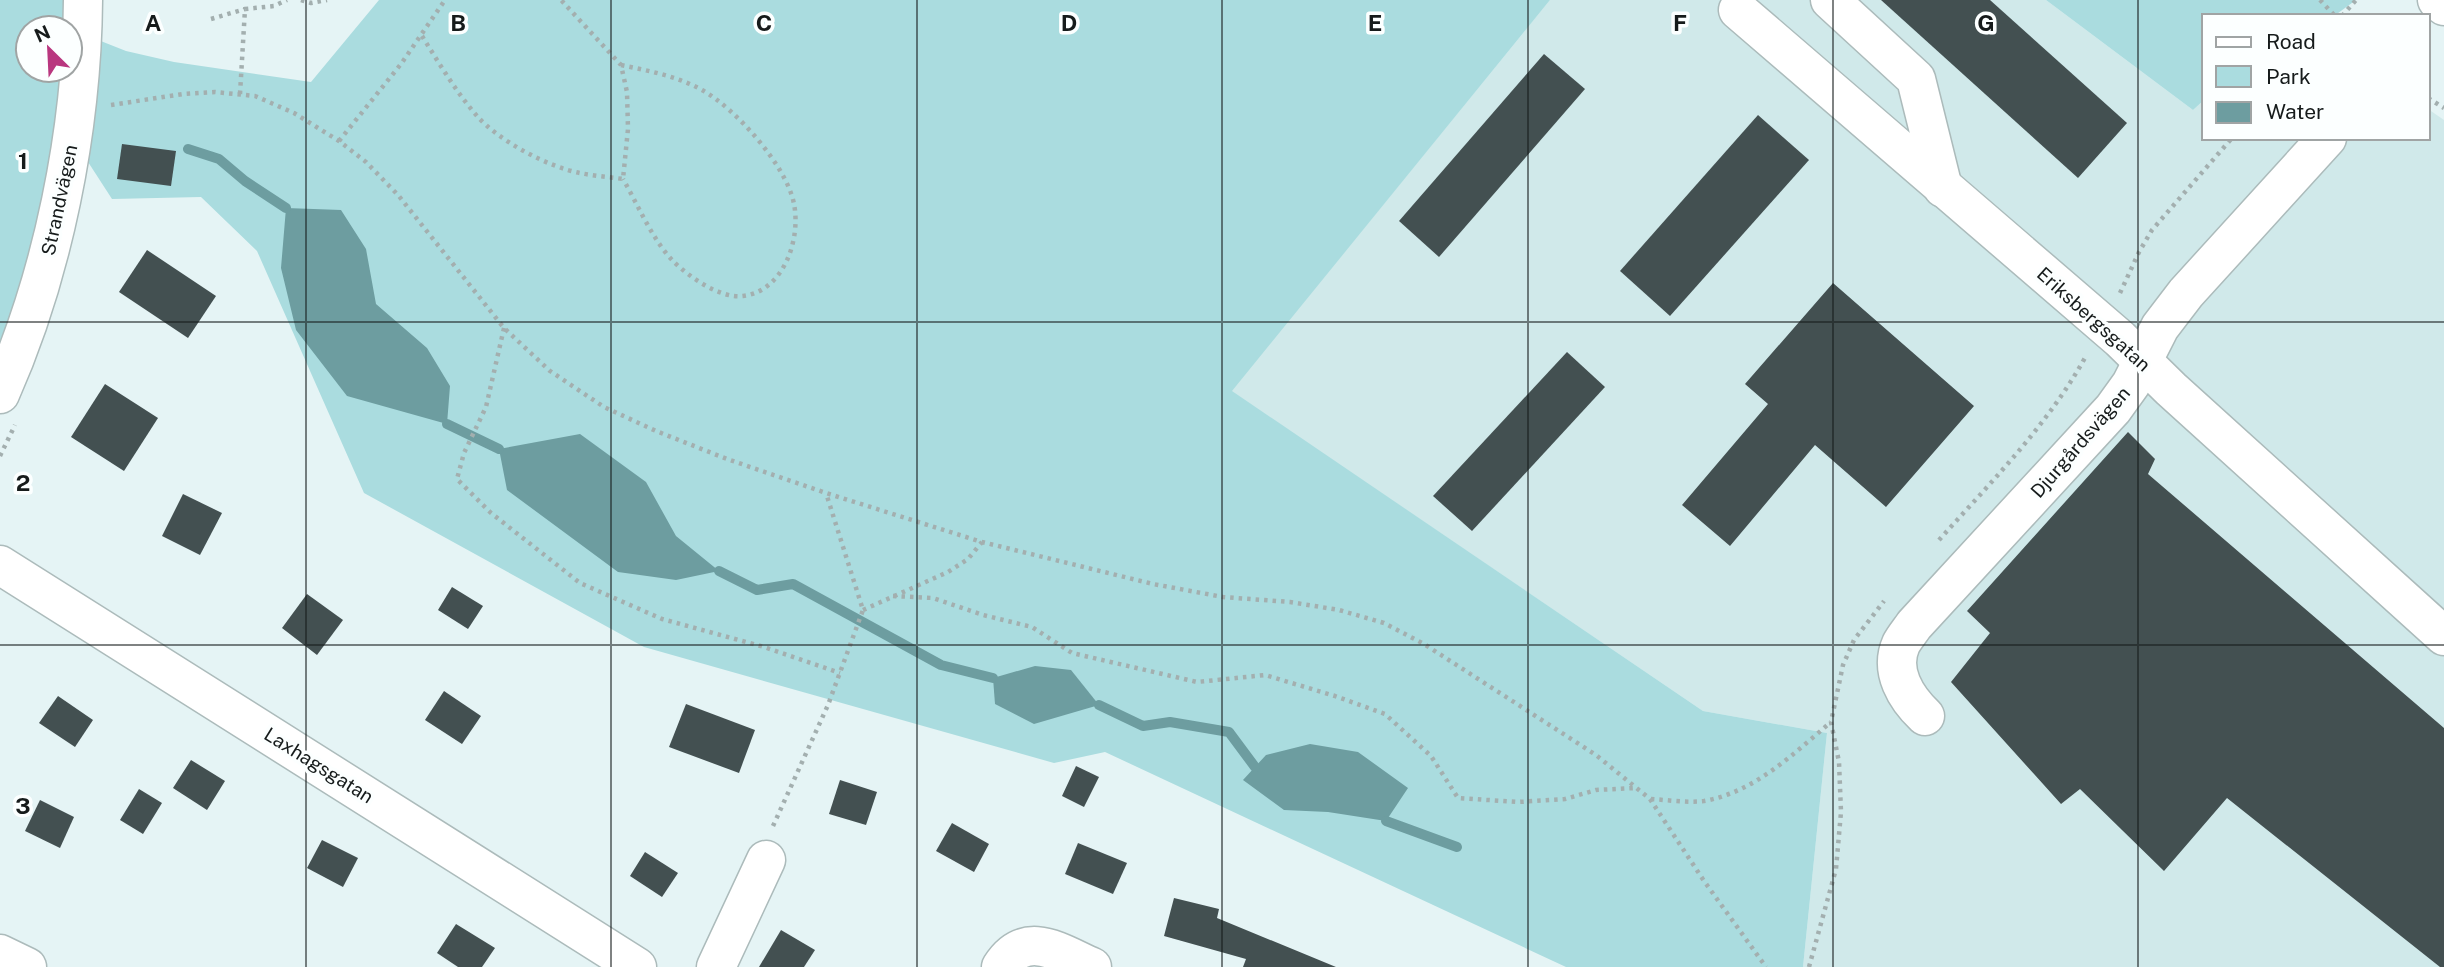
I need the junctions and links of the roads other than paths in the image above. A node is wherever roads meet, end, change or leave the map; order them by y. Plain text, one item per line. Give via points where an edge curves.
1 (83, 0) edge
2 (1830, 0) edge
3 (2437, 0) edge
4 (2444, 7) edge
5 (1738, 10) dead end
6 (2430, 24) edge
7 (2325, 140) edge
8 (1943, 188) junction
9 (2143, 361) junction
10 (0, 394) edge
11 (0, 565) edge
12 (2444, 636) edge
13 (1925, 716) dead end
14 (766, 860) road end
15 (0, 954) edge
16 (27, 967) edge
17 (636, 967) edge
18 (716, 967) edge
19 (1001, 967) edge
20 (1093, 967) edge

1 - 10 street, Strandvägen via 79,82 64,182 35,297
2 - 8 street via 1916,79
3 - 4 street
4 - 6 street
5 - 8 street, Eriksbergsgatan
7 - 9 street, Djurgårdsvägen via 2186,293 2160,327
8 - 9 street, Eriksbergsgatan
9 - 12 street, Eriksbergsgatan
9 - 13 street, Djurgårdsvägen via 2113,409 1914,625 1901,645 1899,679
11 - 17 street, Laxhagsgatan
14 - 18 street
15 - 16 street
19 - 20 street via 1009,956 1031,945 1045,946

